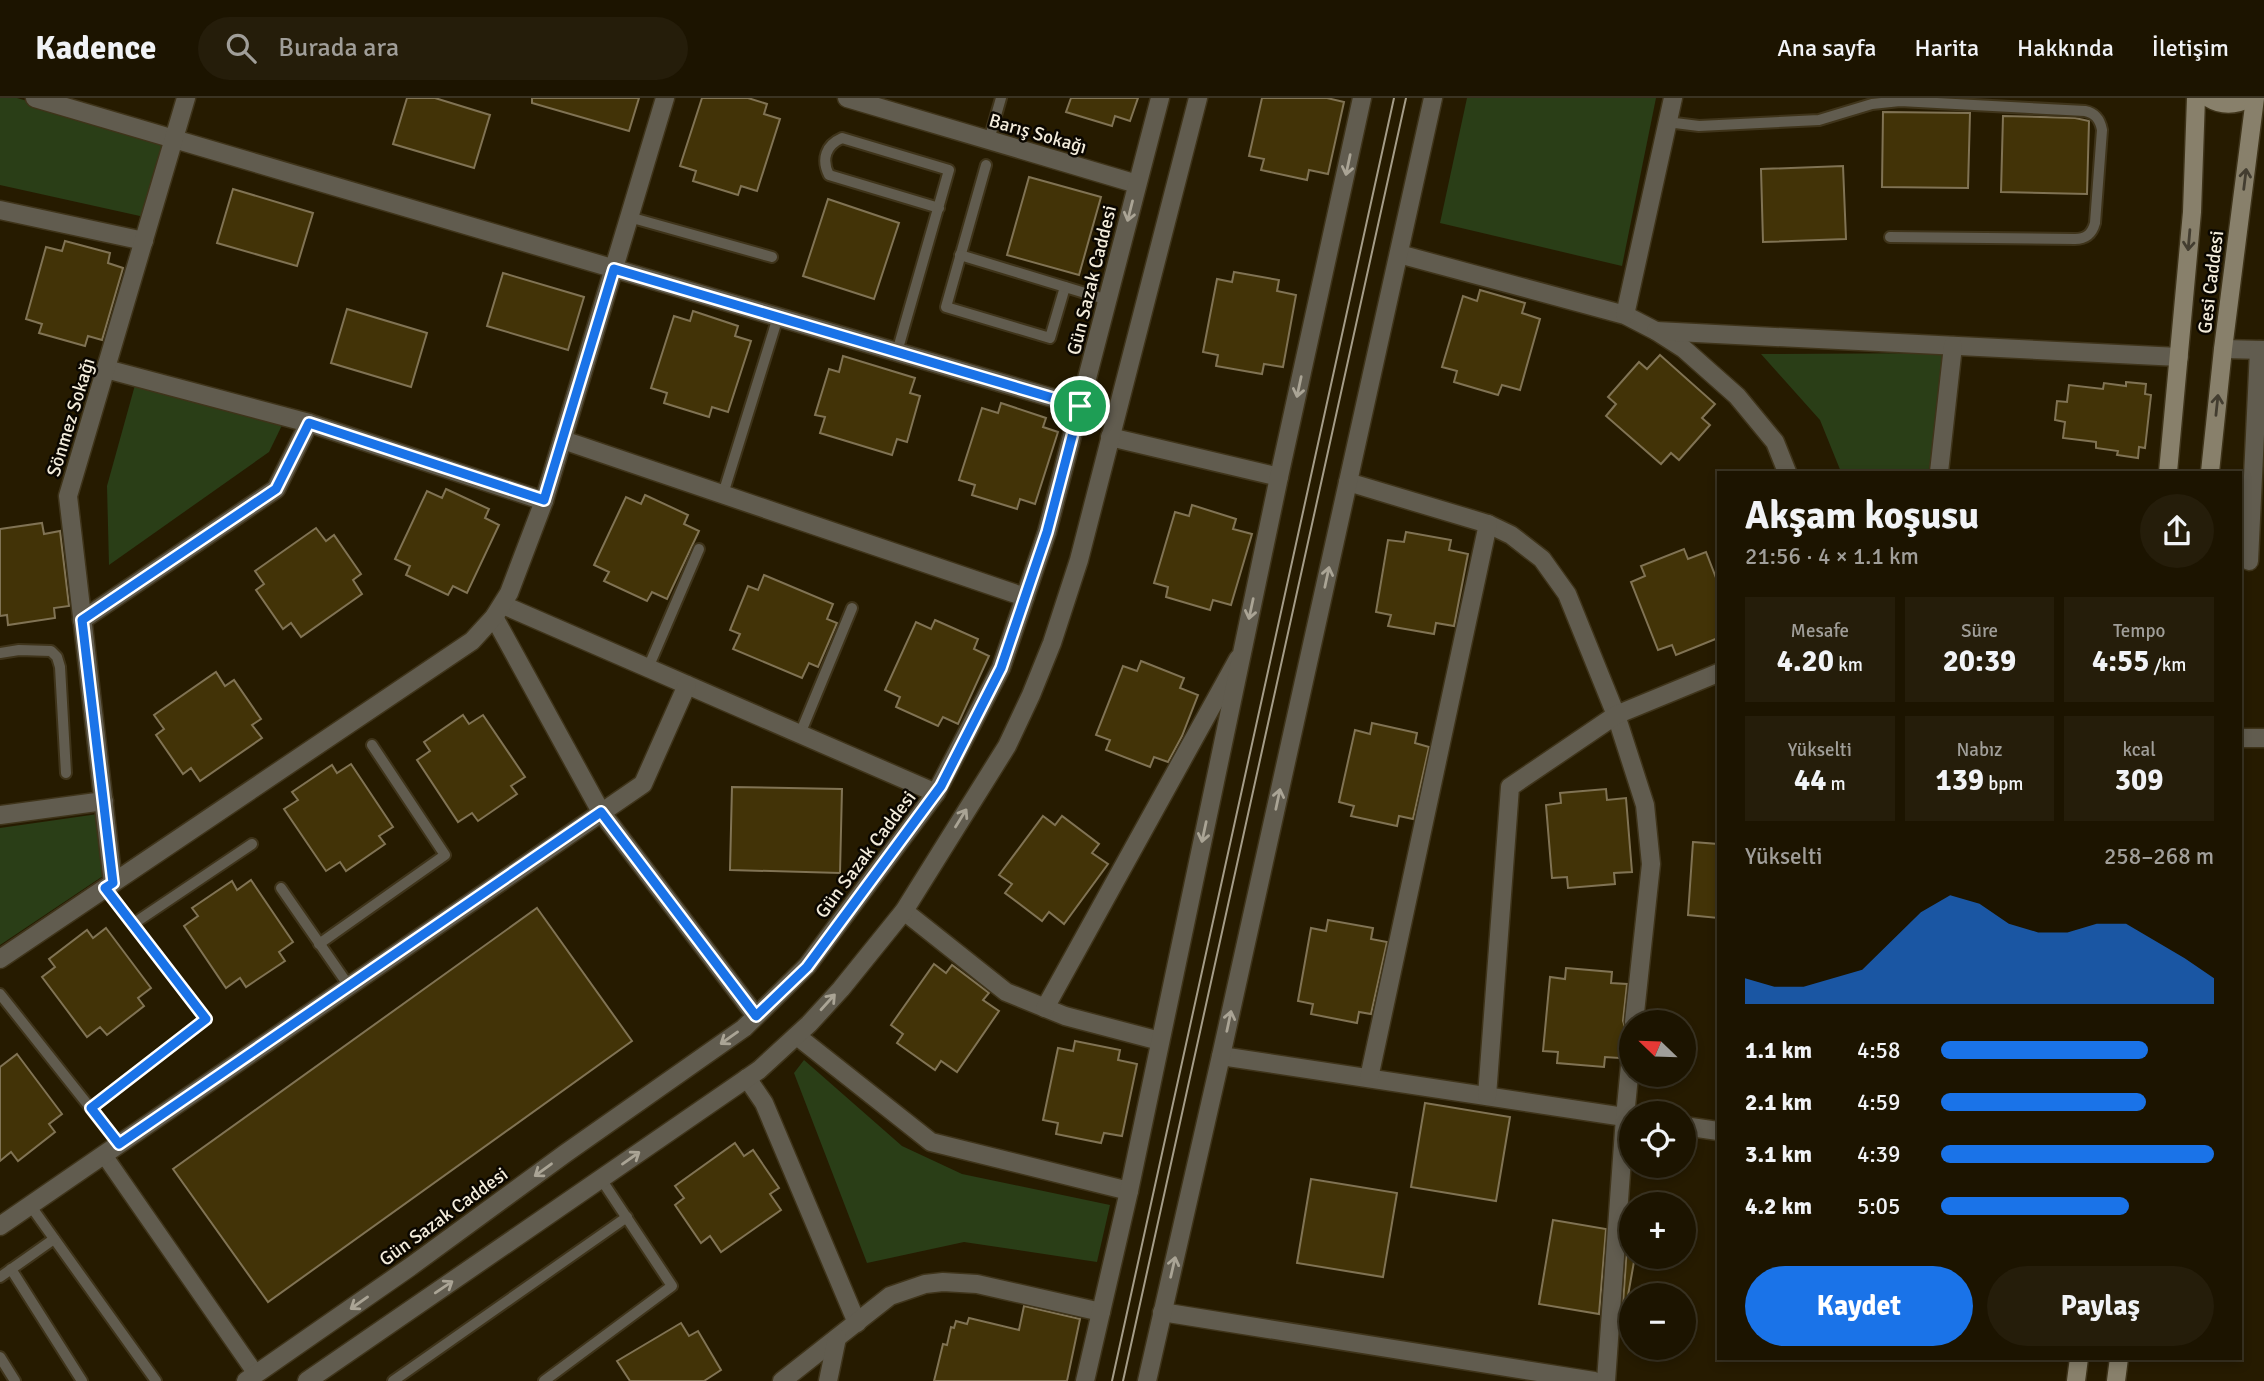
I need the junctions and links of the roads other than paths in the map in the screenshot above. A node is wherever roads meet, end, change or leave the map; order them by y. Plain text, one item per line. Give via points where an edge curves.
1 (36, 98) edge
2 (186, 98) edge
3 (665, 98) edge
4 (846, 98) edge
5 (1001, 98) edge
6 (1160, 98) edge
7 (1198, 98) edge
8 (1363, 98) edge
9 (1433, 98) edge
10 (1673, 98) edge
11 (2196, 98) edge
12 (2209, 98) edge
13 (2252, 98) edge
14 (2258, 114) edge
15 (1667, 121) junction
16 (174, 139) junction
17 (989, 140) junction
18 (986, 165) dead end
19 (1137, 184) junction
20 (939, 208) junction
21 (0, 210) edge
22 (629, 216) junction
23 (1890, 237) dead end
24 (144, 241) junction
25 (1399, 254) junction
26 (960, 255) junction
27 (772, 257) dead end
28 (614, 269) junction
29 (1065, 287) junction
30 (1108, 300) junction
31 (1625, 315) junction
32 (778, 317) junction
33 (1656, 331) junction
34 (1953, 346) junction
35 (2223, 349) junction
36 (2261, 350) edge
37 (897, 352) junction
38 (2179, 357) junction
39 (106, 369) junction
40 (1080, 406) junction
41 (309, 423) junction
42 (1110, 437) junction
43 (563, 440) junction
44 (1787, 471) edge
45 (1939, 471) edge
46 (2168, 471) edge
47 (2210, 471) edge
48 (1279, 477) junction
49 (1348, 482) junction
50 (723, 494) junction
51 (544, 500) junction
52 (1488, 524) junction
53 (699, 549) dead end
54 (2249, 561) dead end
55 (1025, 597) junction
56 (852, 608) dead end
57 (498, 611) junction
58 (82, 620) junction
59 (0, 653) edge
60 (1241, 654) junction
61 (648, 668) junction
62 (1717, 673) edge
63 (687, 685) junction
64 (1616, 715) junction
65 (800, 734) junction
66 (2242, 738) edge
67 (2264, 738) edge
68 (372, 745) dead end
69 (66, 773) dead end
70 (936, 793) junction
71 (104, 801) junction
72 (601, 812) junction
73 (0, 814) edge
74 (252, 844) dead end
75 (109, 886) junction
76 (281, 888) dead end
77 (904, 911) junction
78 (133, 924) junction
79 (319, 944) junction
80 (0, 959) edge
81 (349, 986) junction
82 (0, 994) edge
83 (10, 1006) junction
84 (1045, 1008) junction
85 (1635, 1010) edge
86 (0, 1014) edge
87 (756, 1016) junction
88 (797, 1036) junction
89 (1160, 1041) junction
90 (1221, 1056) junction
91 (747, 1078) junction
92 (1369, 1078) junction
93 (1488, 1096) junction
94 (91, 1108) junction
95 (1619, 1116) edge
96 (1696, 1128) edge
97 (1717, 1131) edge
98 (119, 1144) junction
99 (104, 1155) junction
100 (1623, 1178) edge
101 (601, 1179) junction
102 (1129, 1191) junction
103 (30, 1206) junction
104 (626, 1217) junction
105 (0, 1226) edge
106 (54, 1239) junction
107 (11, 1269) junction
108 (0, 1276) edge
109 (1101, 1312) junction
110 (1162, 1312) junction
111 (857, 1323) junction
112 (837, 1338) junction
113 (0, 1357) edge
114 (2079, 1360) edge
115 (2119, 1360) edge
116 (251, 1378) edge
117 (317, 1378) edge
118 (15, 1381) edge
119 (82, 1381) edge
120 (156, 1381) edge
121 (393, 1381) edge
122 (544, 1381) edge
123 (782, 1381) edge
124 (828, 1381) edge
125 (1085, 1381) edge
126 (1147, 1381) edge
127 (1594, 1381) edge
128 (1606, 1381) edge
129 (2076, 1381) edge
130 (2116, 1381) edge

1 - 16 street
2 - 16 street, Sönmez Sokağı
3 - 22 street
4 - 17 street, Barış Sokağı
5 - 17 lane
6 - 19 street, Gün Sazak Caddesi
7 - 42 street
8 -> 48 street
9 - 25 street
10 - 15 street
11 -> 38 main road, Gesi Caddesi
12 - 13 main road via 2226,104
13 - 14 main road, Gesi Caddesi
35 -> 14 main road, Gesi Caddesi
15 - 23 lane via 1699,126 1819,120 1900,101 2085,111 2099,119 2095,223 2085,237
15 - 31 street
16 - 24 street, Sönmez Sokağı
16 - 28 street
17 - 19 street, Barış Sokağı
18 - 26 lane
19 -> 30 street, Gün Sazak Caddesi
20 - 20 lane via 949,170 842,138 829,146 824,161 830,175
20 - 37 lane
21 - 24 street
22 - 27 lane
22 - 28 street
24 - 39 street, Sönmez Sokağı
25 - 31 street
25 - 49 street
26 - 29 lane
26 - 29 lane via 946,307 1051,338
28 - 32 street
28 - 43 street
29 - 30 lane
30 - 40 street, Gün Sazak Caddesi
31 - 33 street
32 - 37 street
32 - 50 lane
33 - 34 street
33 - 44 street via 1698,360 1743,403 1775,442
34 - 38 street
34 - 45 street
35 - 36 street
47 -> 35 main road, Gesi Caddesi
36 - 54 street
37 - 40 street
38 - 46 main road, Gesi Caddesi
39 - 41 street
39 - 58 street, Sönmez Sokağı via 68,496
40 - 55 street, Gün Sazak Caddesi
41 - 51 street
41 - 58 street via 276,489
42 - 48 street
77 -> 42 street via 1007,746 1031,695 1066,602
43 - 50 street
43 - 51 street
48 -> 60 street
49 - 52 street
90 -> 49 street
50 - 55 street
51 - 57 street
52 - 64 street via 1527,546 1556,576
52 - 92 street
53 - 61 lane
55 - 70 street, Gün Sazak Caddesi via 1001,668
56 - 65 lane
57 - 61 street
57 - 72 street
57 - 75 street via 472,641
58 - 71 street, Sönmez Sokağı
59 - 69 lane via 51,651 57,657
60 - 84 street
60 -> 89 street
61 - 63 street
62 - 64 street
63 - 65 street
63 - 72 street via 643,784
64 - 85 street via 1645,805 1651,864
64 - 93 street via 1510,787
65 - 70 street
66 - 67 street
68 - 79 lane via 445,855
70 - 87 street, Gün Sazak Caddesi via 807,967
71 - 73 street
71 - 75 street, Sönmez Sokağı
72 - 81 street
72 - 87 street
74 - 78 lane
75 - 78 lane
75 - 80 street
76 - 79 lane
77 - 84 street via 1006,992
88 -> 77 street
78 - 94 lane via 206,1019
79 - 81 lane
81 - 98 street
82 - 83 lane
83 - 86 lane
83 - 94 lane
84 - 89 street
87 -> 116 street, Gün Sazak Caddesi
88 - 91 street
88 - 102 street via 931,1142
89 - 102 street
90 - 92 street
110 -> 90 street
101 -> 91 street
91 - 111 street via 764,1103
92 - 93 street
93 - 95 street
94 - 98 lane
96 - 97 street
98 - 99 street
99 - 103 street
99 - 116 street
100 - 128 street
101 - 104 lane
117 -> 101 street
102 - 109 street
103 - 105 street
103 - 106 lane
104 - 121 lane
104 - 122 lane via 672,1286
106 - 107 lane
106 - 120 lane
107 - 108 lane
107 - 119 lane
109 - 111 street via 977,1284 943,1282 890,1296
109 - 125 street
110 - 126 street
110 - 127 street
111 - 112 street
112 - 123 street
112 - 124 street
113 - 118 lane
114 - 129 main road
115 - 130 main road

